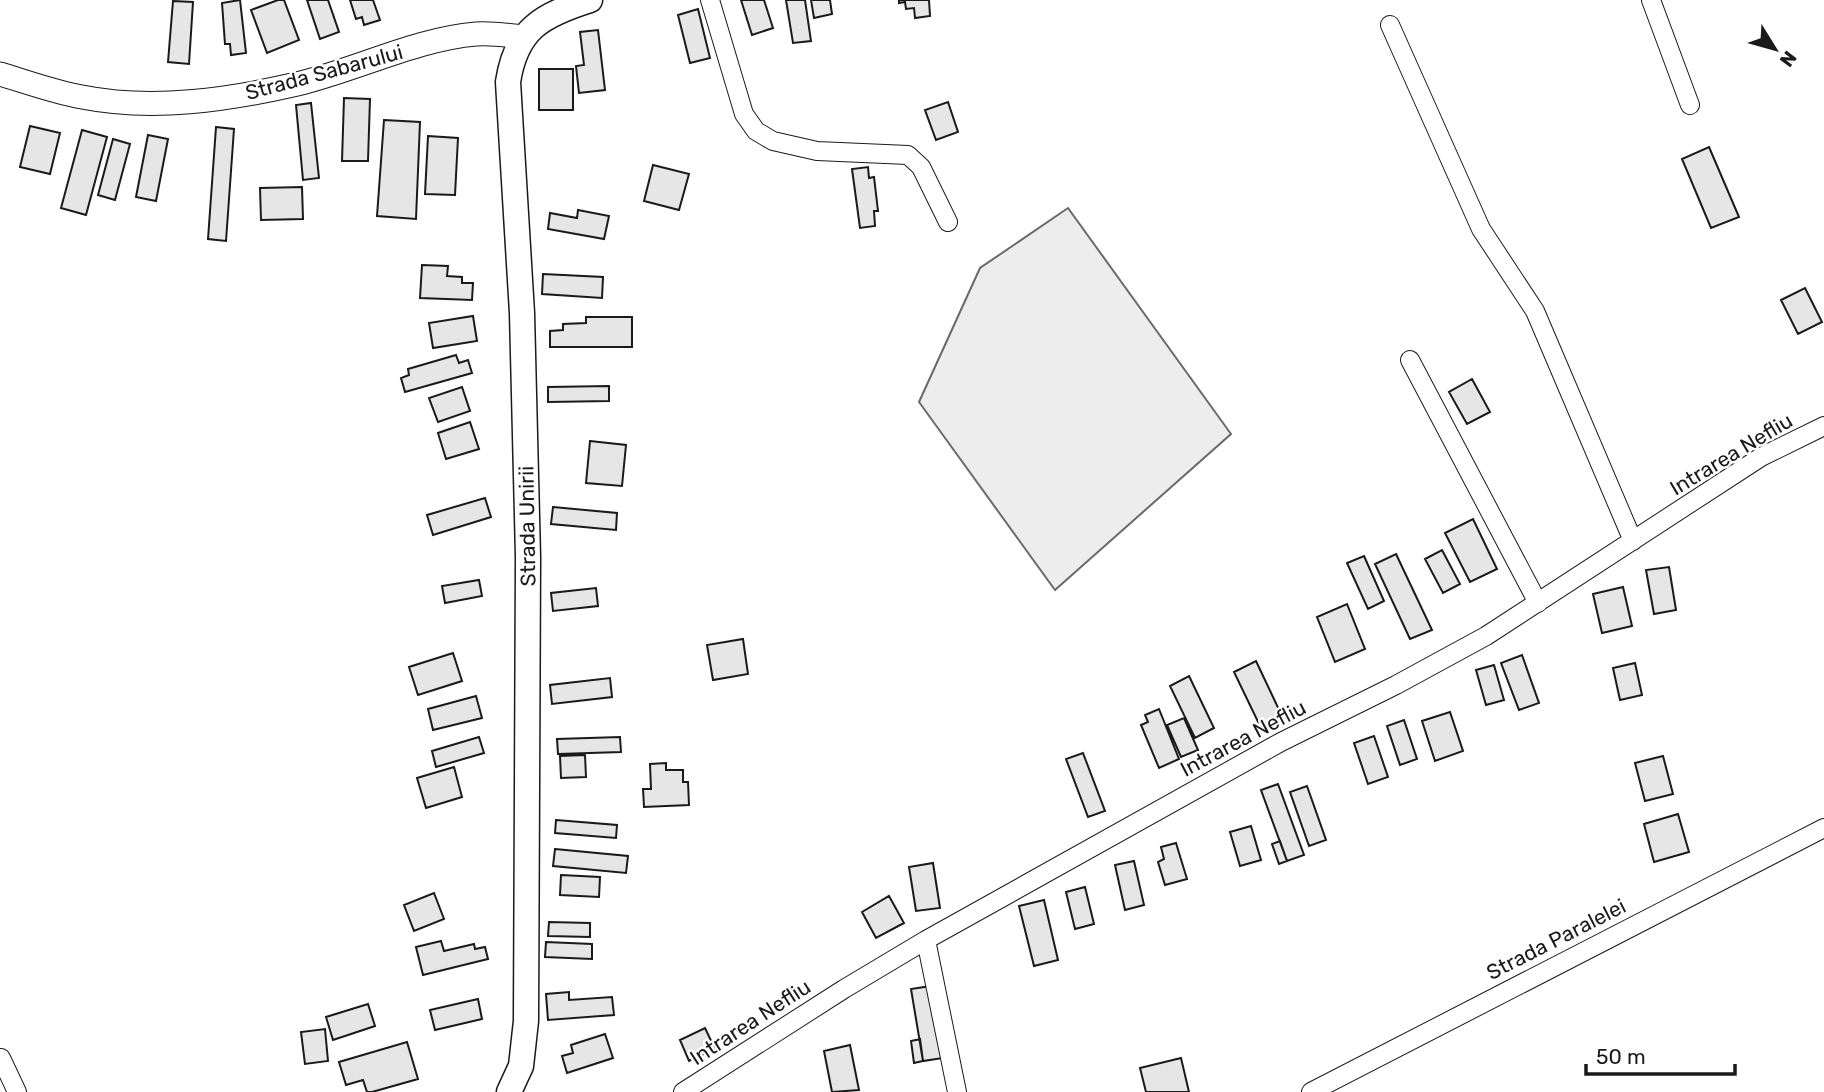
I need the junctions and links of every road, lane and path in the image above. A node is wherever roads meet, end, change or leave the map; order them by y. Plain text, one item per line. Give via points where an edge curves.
1 (590, 0) edge
2 (710, 0) edge
3 (1651, 0) edge
4 (1390, 25) dead end
5 (523, 37) junction
6 (0, 74) edge
7 (1690, 104) dead end
8 (948, 222) dead end
9 (1410, 360) dead end
10 (1824, 426) edge
11 (1633, 541) junction
12 (1538, 603) junction
13 (1824, 828) edge
14 (926, 940) junction
15 (1, 1058) edge
16 (516, 1088) edge
17 (17, 1092) edge
18 (683, 1092) edge
19 (957, 1092) edge
20 (1311, 1092) edge

1 - 5 main road, Strada Unirii via 561,9
2 - 8 street via 744,114 756,131 773,141 817,151 908,155 921,167
3 - 7 street
4 - 11 street via 1481,229 1535,311
5 - 6 street, Strada Sabarului via 452,38 299,83 191,102 136,103 82,97
5 - 16 main road, Strada Unirii via 511,60 508,82 522,313 528,557 526,1021
9 - 12 street
10 - 11 street, Intrarea Nefliu via 1761,457
11 - 12 street, Intrarea Nefliu
12 - 14 street, Intrarea Nefliu via 1486,636 1281,742
13 - 20 street, Strada Paralelei
14 - 18 street, Intrarea Nefliu
14 - 19 street
15 - 17 street

